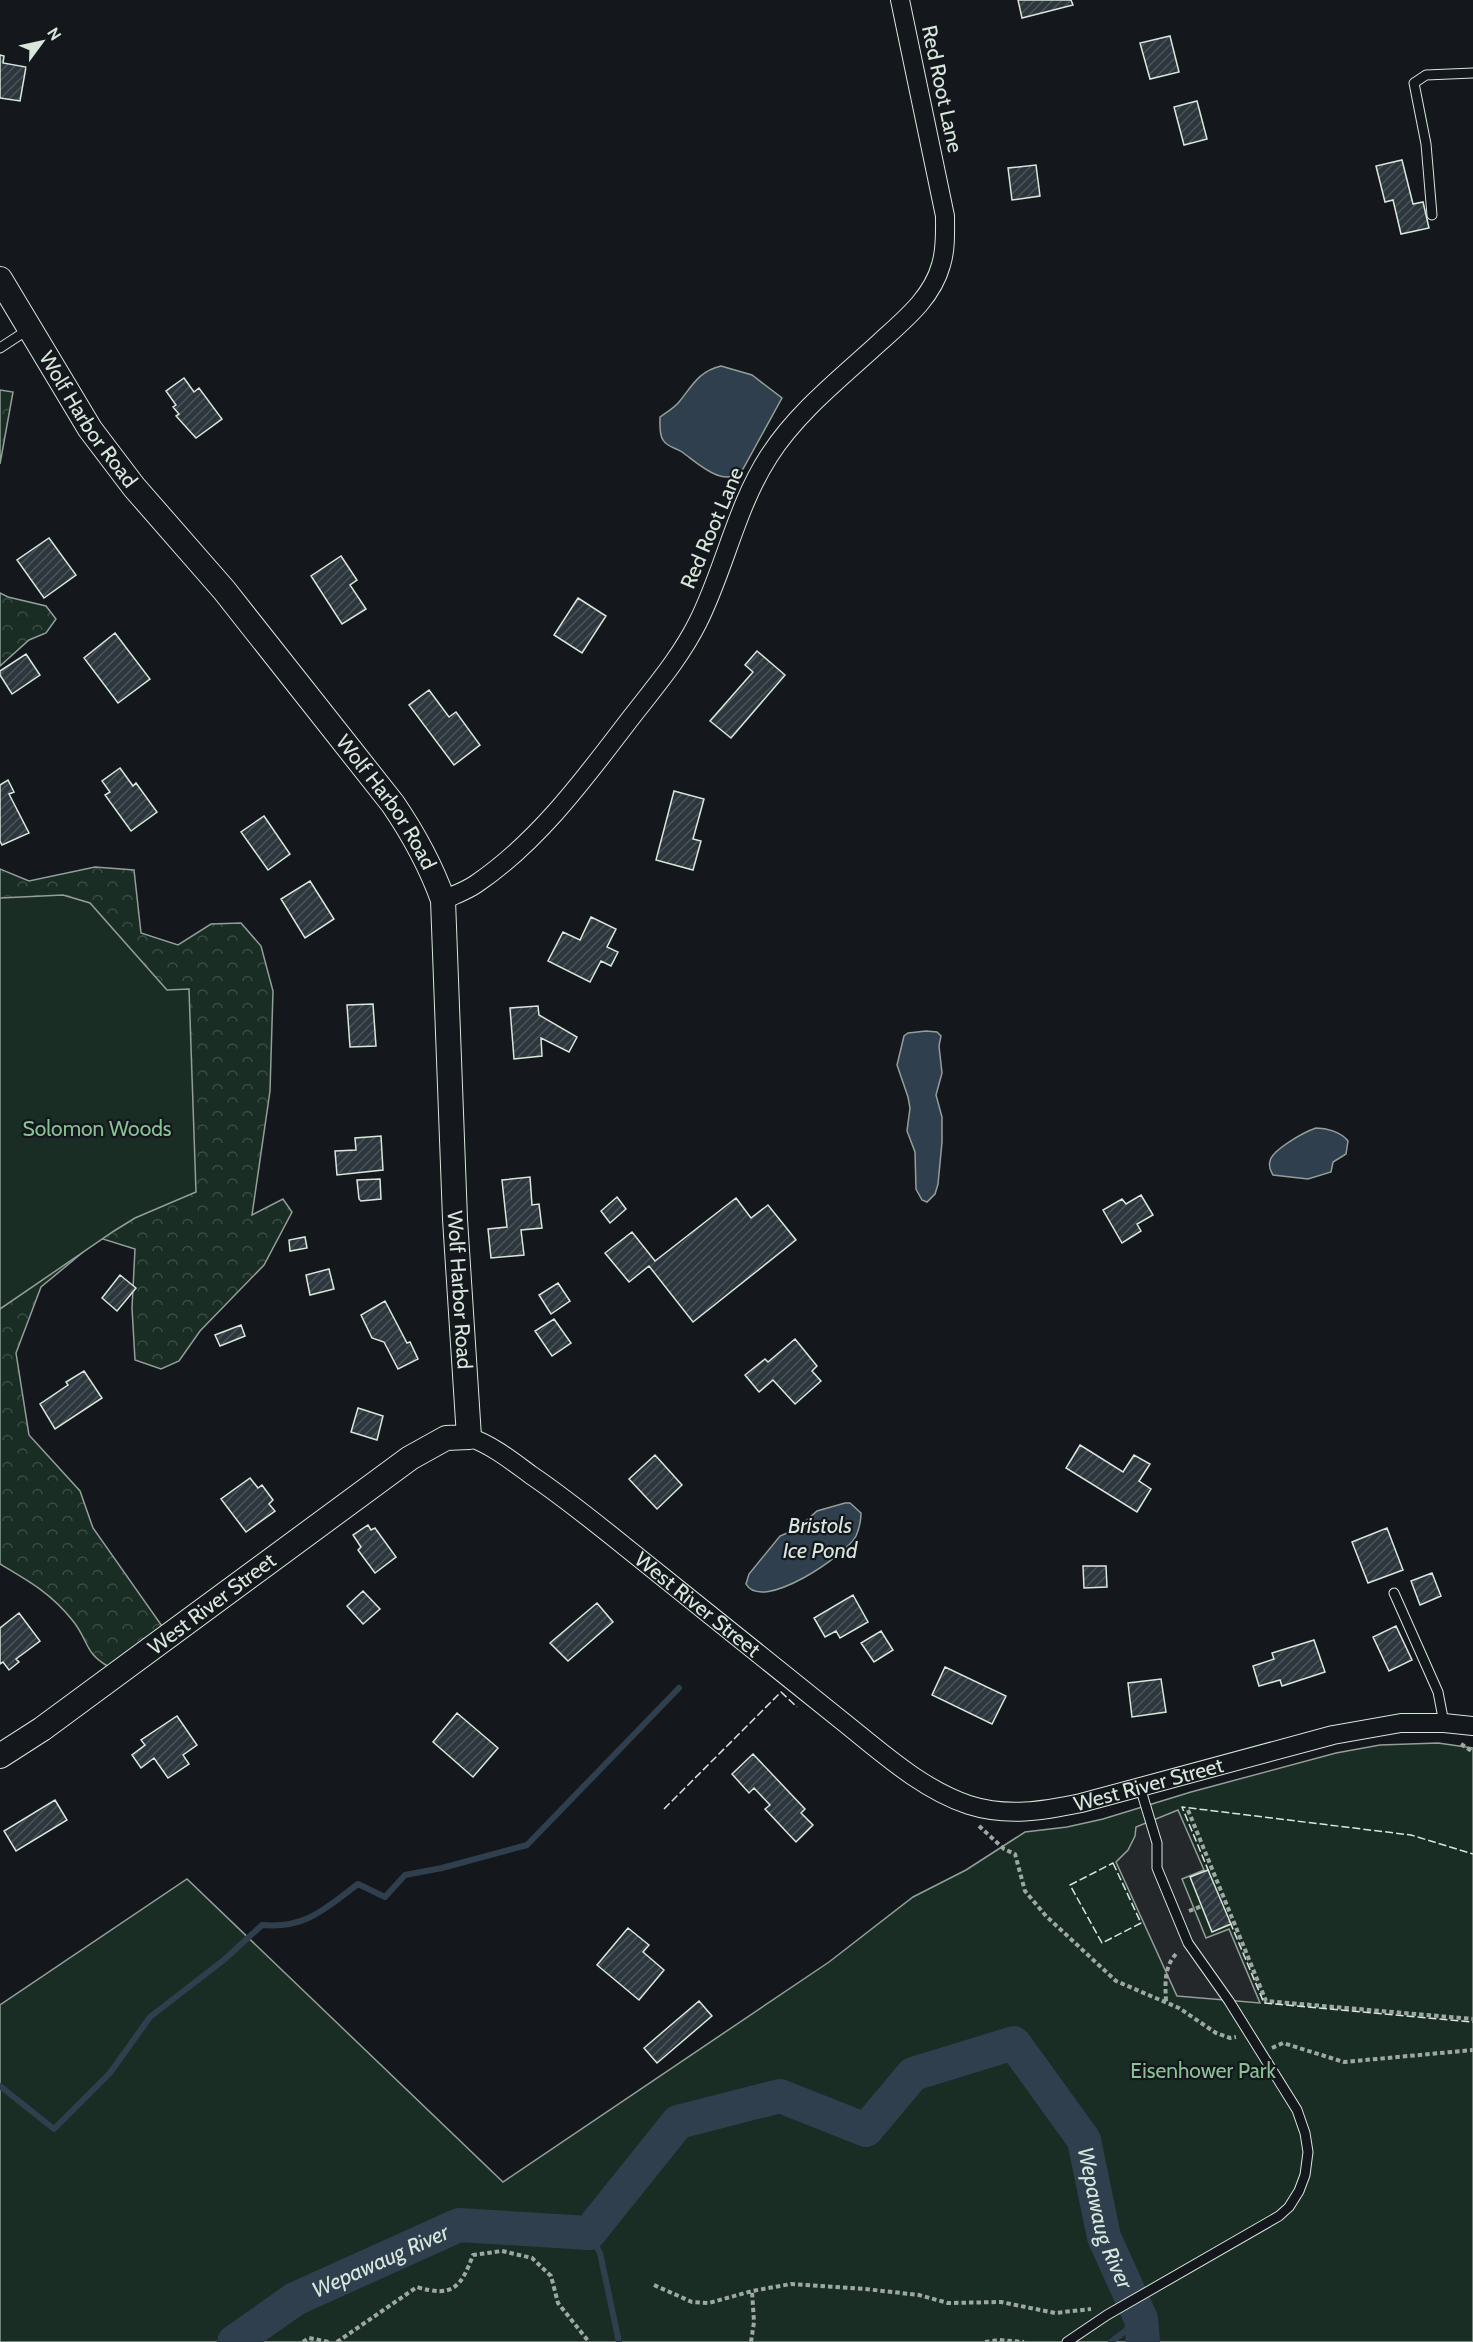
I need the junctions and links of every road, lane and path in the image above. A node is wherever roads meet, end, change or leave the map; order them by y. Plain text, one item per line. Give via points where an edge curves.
1 (900, 0) edge
2 (1473, 73) edge
3 (1432, 215) dead end
4 (0, 279) edge
5 (31, 327) junction
6 (0, 348) edge
7 (444, 900) junction
8 (469, 1437) junction
9 (1394, 1593) dead end
10 (1444, 1723) junction
11 (1473, 1726) edge
12 (0, 1756) edge
13 (1140, 1787) junction
14 (1188, 1810) dead end
15 (972, 1820) dead end
16 (1188, 1943) junction
17 (1166, 2001) junction
18 (1473, 2019) edge
19 (1248, 2033) junction
20 (1473, 2050) edge
21 (1260, 2052) junction
22 (654, 2285) dead end
23 (752, 2291) junction
24 (1107, 2315) junction
25 (303, 2342) edge
26 (329, 2342) edge
27 (337, 2342) edge
28 (589, 2342) edge
29 (751, 2342) edge
30 (985, 2342) edge
31 (1024, 2342) edge
32 (1067, 2342) edge

1 - 7 street, Red Root Lane via 945,216 941,266 931,288 915,310 817,401 770,454 750,489 685,646 587,775 554,814 498,867 475,885
2 - 3 lane via 1426,75 1414,82 1426,144
4 - 5 street, Wolf Harbor Road
5 - 6 lane
5 - 7 street, Wolf Harbor Road via 90,429 134,487 224,591 393,804 426,858
7 - 8 street, Wolf Harbor Road via 455,1219
8 - 12 street, West River Street via 446,1438 410,1458
8 - 13 street, West River Street via 484,1443 562,1497 872,1744 947,1796 987,1809 1030,1812
9 - 10 lane via 1438,1692
10 - 11 street, West River Street
10 - 13 street, West River Street via 1401,1723 1334,1735
13 - 16 lane via 1157,1843 1157,1868
14 - 18 path via 1266,2001
15 - 17 path via 1015,1854 1024,1891 1046,1916 1116,1981
16 - 17 path via 1170,1960
16 - 19 lane
17 - 19 path via 1216,2033 1230,2038
19 - 21 lane
20 - 21 path via 1344,2062 1283,2043
21 - 24 lane via 1297,2110 1305,2133 1308,2152 1299,2191 1279,2216
22 - 23 path via 692,2302 709,2303
23 - 24 path via 791,2284 855,2288 920,2295 948,2303 1001,2302 1055,2313 1093,2309
23 - 29 path
24 - 32 lane
25 - 26 path via 309,2338
27 - 28 path via 417,2287 435,2292 454,2288 464,2279 473,2255 502,2251 532,2258 551,2276 558,2303
30 - 31 path

